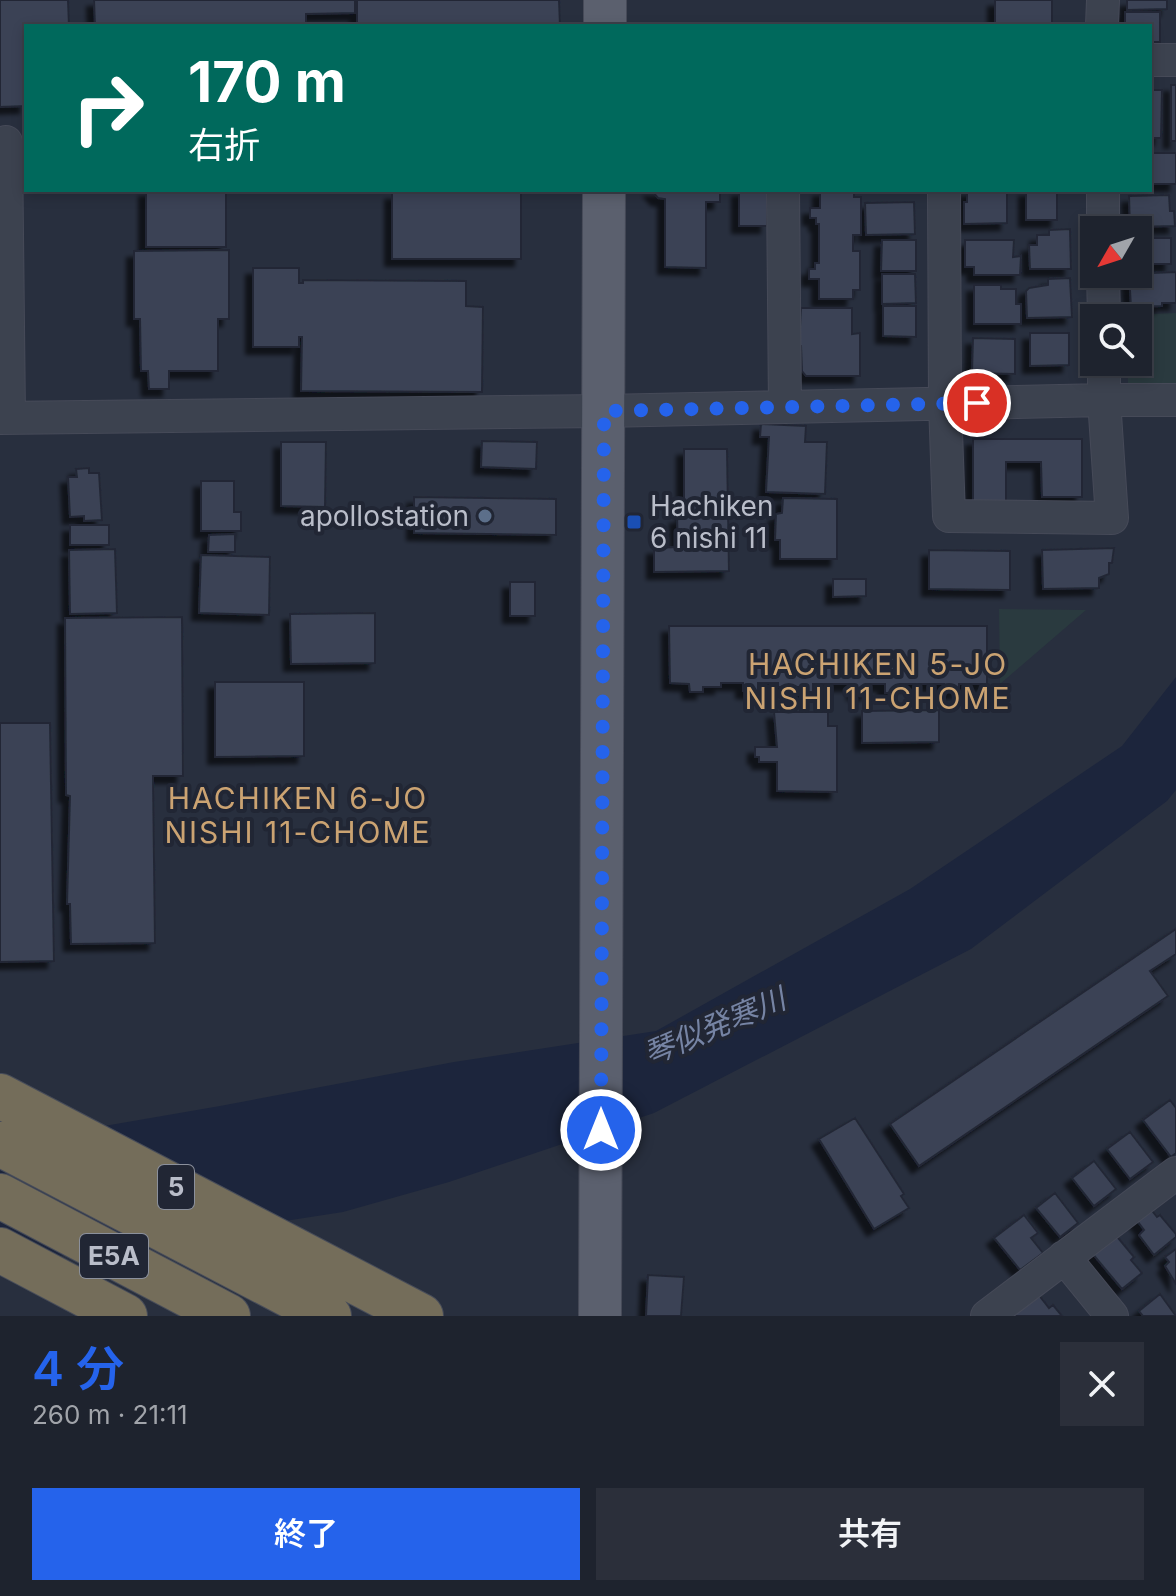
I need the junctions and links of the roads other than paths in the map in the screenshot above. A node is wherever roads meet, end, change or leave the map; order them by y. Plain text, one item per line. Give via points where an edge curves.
1 (605, 0) edge
2 (1103, 0) edge
3 (605, 24) edge
4 (1102, 24) edge
5 (1152, 60) edge
6 (1176, 60) edge
7 (6, 142) dead end
8 (604, 192) edge
9 (783, 192) edge
10 (944, 192) edge
11 (1103, 192) edge
12 (1103, 216) edge
13 (3, 231) edge
14 (1104, 376) edge
15 (1104, 400) junction
16 (1176, 400) edge
17 (945, 403) junction
18 (785, 407) junction
19 (604, 411) junction
20 (4, 418) edge
21 (0, 1096) edge
22 (0, 1144) edge
23 (1176, 1173) edge
24 (0, 1196) edge
25 (0, 1250) edge
26 (1064, 1257) junction
27 (125, 1316) edge
28 (228, 1316) edge
29 (329, 1316) edge
30 (421, 1316) edge
31 (600, 1316) edge
32 (987, 1316) edge
33 (1112, 1316) edge

1 - 3 main road
2 - 4 street
5 - 6 street
7 - 13 street
8 - 19 main road
9 - 18 street
10 - 17 street
11 - 12 street
13 - 20 street
14 - 15 street
15 - 16 street
15 - 17 street
15 - 17 street via 1112,518 949,516
17 - 18 street
18 - 19 street
19 - 20 street
19 - 31 main road
21 - 30 highway, 5
22 - 29 highway, E5A
23 - 26 street
24 - 28 highway, E5A
25 - 27 highway
26 - 32 street
26 - 33 street

